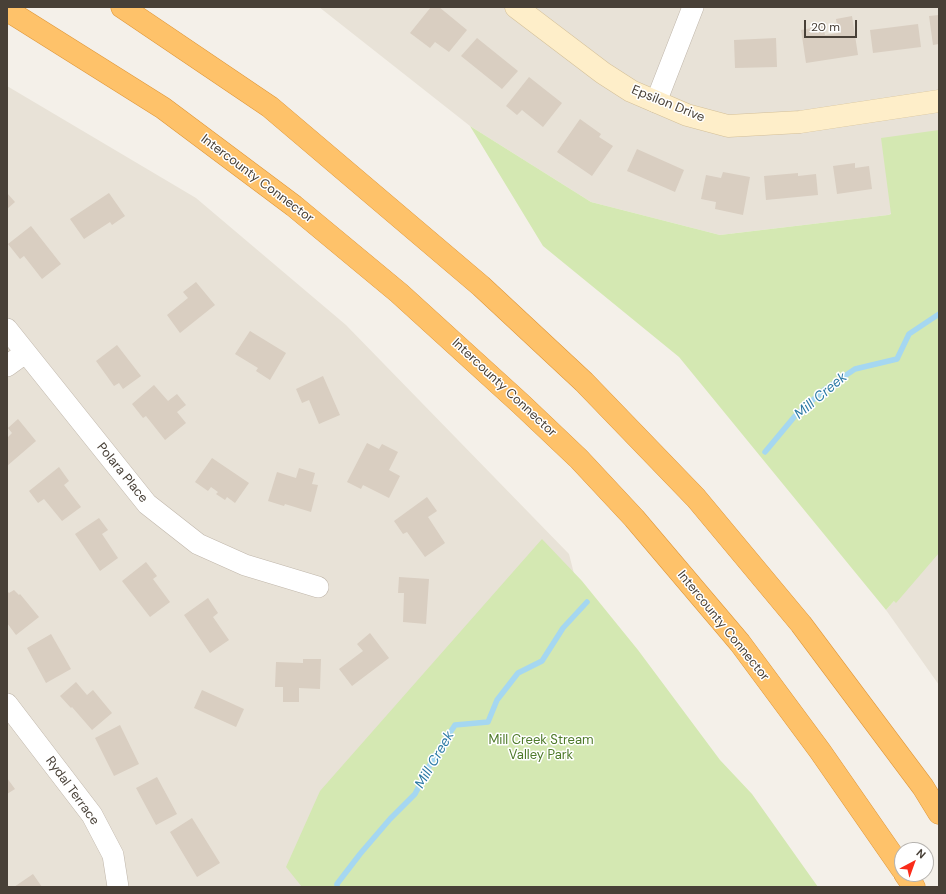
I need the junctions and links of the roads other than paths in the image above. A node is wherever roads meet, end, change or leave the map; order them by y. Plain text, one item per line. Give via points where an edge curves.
1 (122, 7) edge
2 (516, 7) edge
3 (693, 7) edge
4 (7, 10) edge
5 (939, 101) edge
6 (656, 102) junction
7 (7, 329) edge
8 (25, 353) junction
9 (7, 366) edge
10 (318, 587) dead end
11 (7, 706) edge
12 (939, 813) edge
13 (894, 857) edge
14 (118, 887) edge

1 - 12 highway via 270,107 481,286 584,382 696,498 801,624 923,787
2 - 6 street, Epsilon Drive via 631,91
3 - 6 street
4 - 13 highway, Intercounty Connector via 163,108 294,206 399,293 516,398 634,518 740,643
5 - 6 street, Epsilon Drive via 800,122 728,126 687,115
7 - 8 street, Polara Place
8 - 9 street
8 - 10 street, Polara Place via 146,504 198,544 245,565
11 - 14 street, Rydal Terrace via 92,815 113,856

